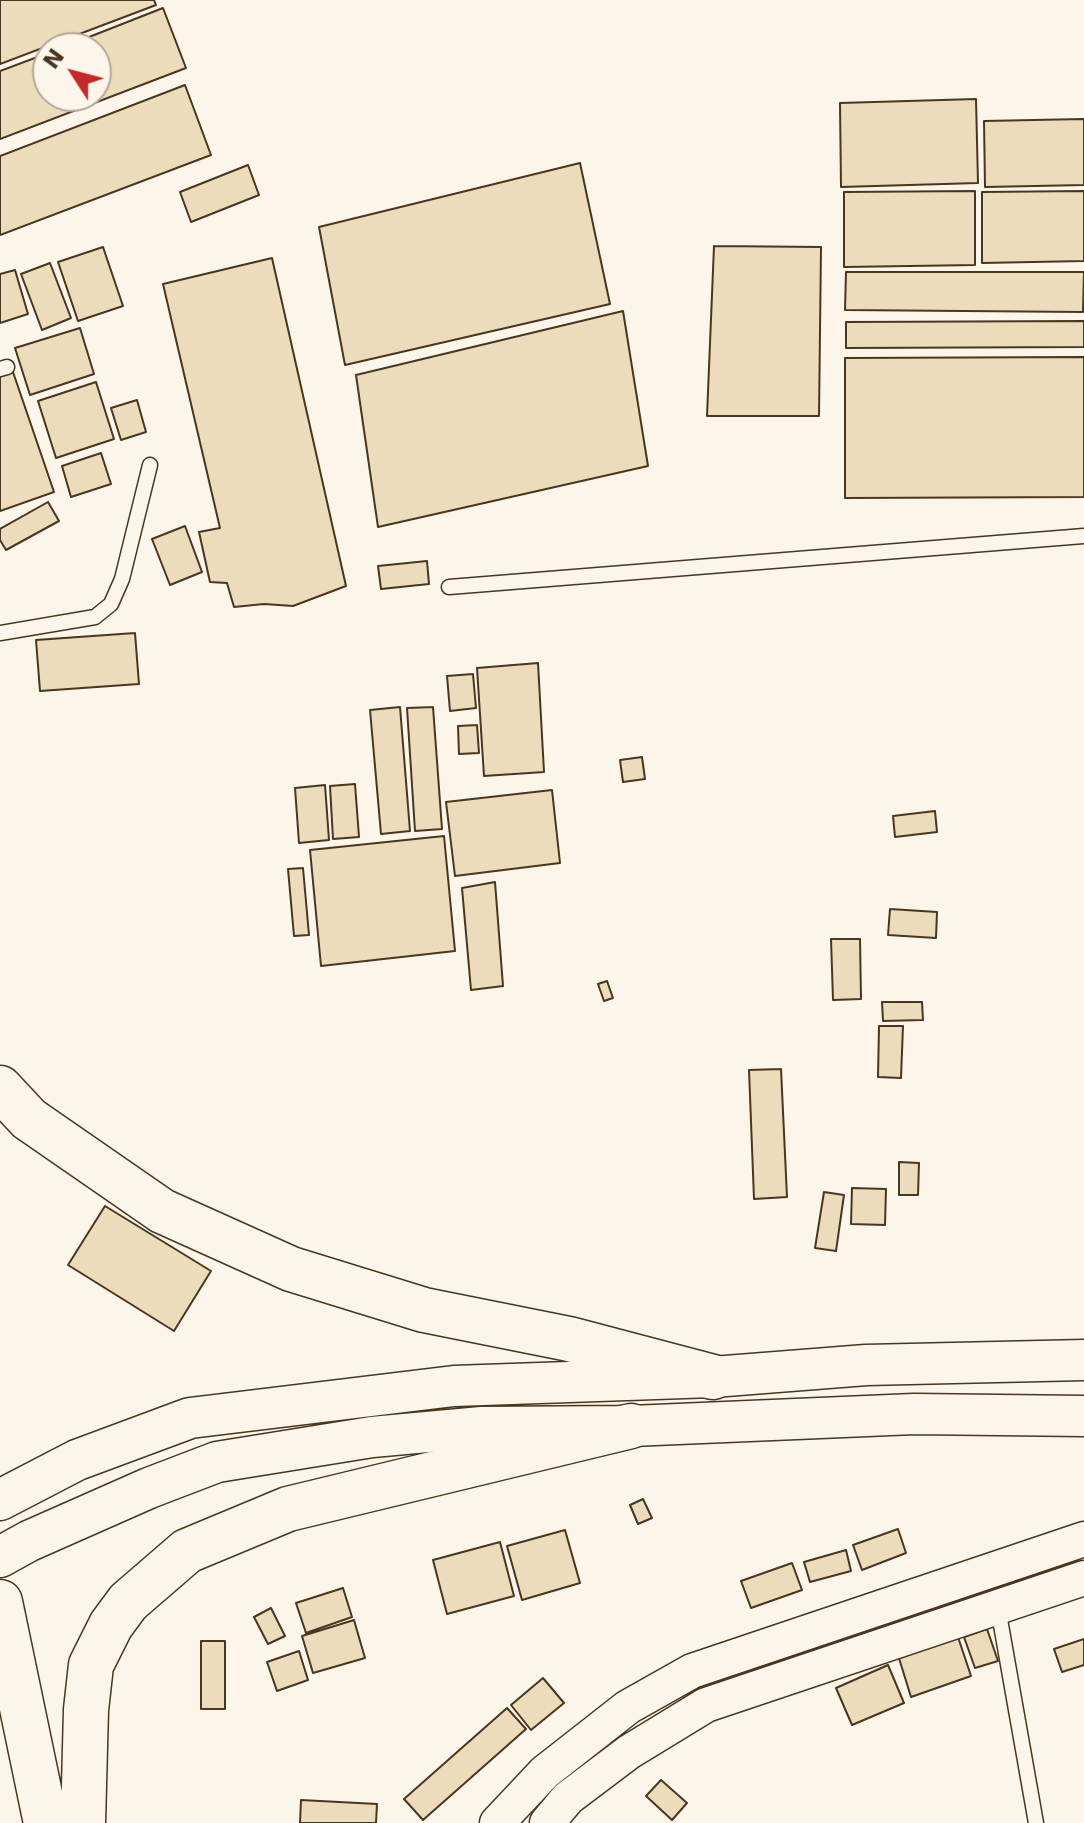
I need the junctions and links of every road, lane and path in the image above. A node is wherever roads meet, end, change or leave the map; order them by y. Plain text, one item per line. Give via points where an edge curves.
1 (150, 465) dead end
2 (1084, 536) edge
3 (449, 587) dead end
4 (0, 633) edge
5 (0, 1088) edge
6 (1084, 1360) edge
7 (713, 1377) junction
8 (1084, 1416) edge
9 (631, 1426) junction
10 (0, 1500) edge
11 (1084, 1539) edge
12 (0, 1557) edge
13 (1084, 1578) edge
14 (0, 1602) edge
15 (998, 1607) junction
16 (46, 1823) edge
17 (83, 1823) edge
18 (497, 1823) edge
19 (547, 1823) edge
20 (1036, 1823) edge

1 - 4 lane via 111,604 95,617
2 - 3 lane
5 - 7 main road via 29,1119 162,1211 291,1269 424,1310 569,1339
6 - 7 main road via 866,1365
7 - 10 main road via 454,1386 190,1418 77,1460
8 - 9 main road via 914,1414
9 - 12 main road via 482,1427 372,1437 217,1462
9 - 17 main road via 288,1509 187,1551 128,1602 91,1665
11 - 18 street via 692,1671 628,1707 545,1772
13 - 15 street
14 - 16 main road
15 - 19 street via 706,1705 629,1752 568,1798
15 - 20 lane

